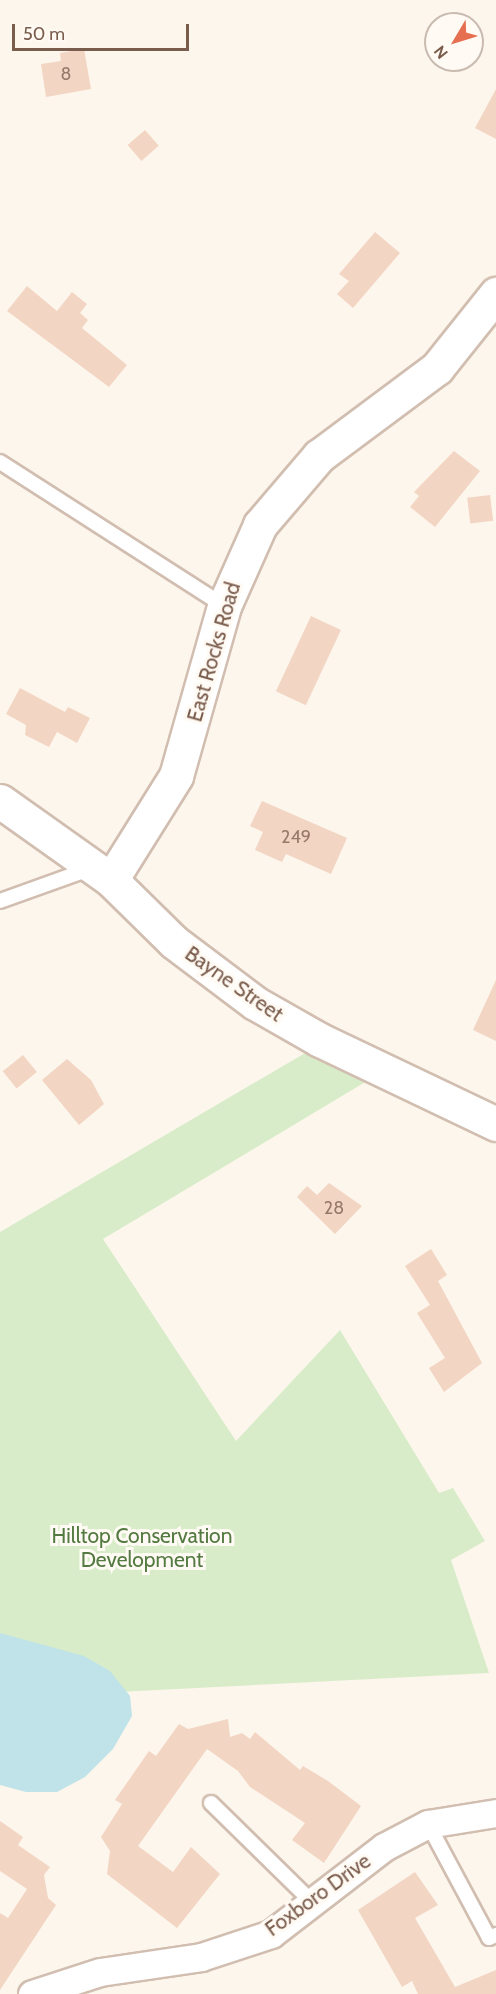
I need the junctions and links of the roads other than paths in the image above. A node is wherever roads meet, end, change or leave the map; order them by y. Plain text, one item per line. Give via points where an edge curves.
1 (496, 294) edge
2 (0, 462) edge
3 (224, 606) junction
4 (0, 801) edge
5 (102, 874) junction
6 (0, 901) edge
7 (496, 1124) edge
8 (211, 1803) dead end
9 (496, 1813) edge
10 (428, 1824) junction
11 (313, 1903) junction
12 (496, 1935) edge
13 (32, 1994) edge

1 - 3 street, East Rocks Road via 437,369 319,456 277,500 260,525
2 - 3 lane
3 - 5 street, East Rocks Road via 176,776
4 - 5 street, Bayne Street
5 - 6 lane
5 - 7 street, Bayne Street via 174,942 255,1003 320,1040
8 - 11 lane
9 - 10 street, Foxboro Drive
10 - 11 street, Foxboro Drive via 384,1847
10 - 12 lane via 489,1938
11 - 13 street, Foxboro Drive via 271,1934 251,1942 201,1957 99,1972

